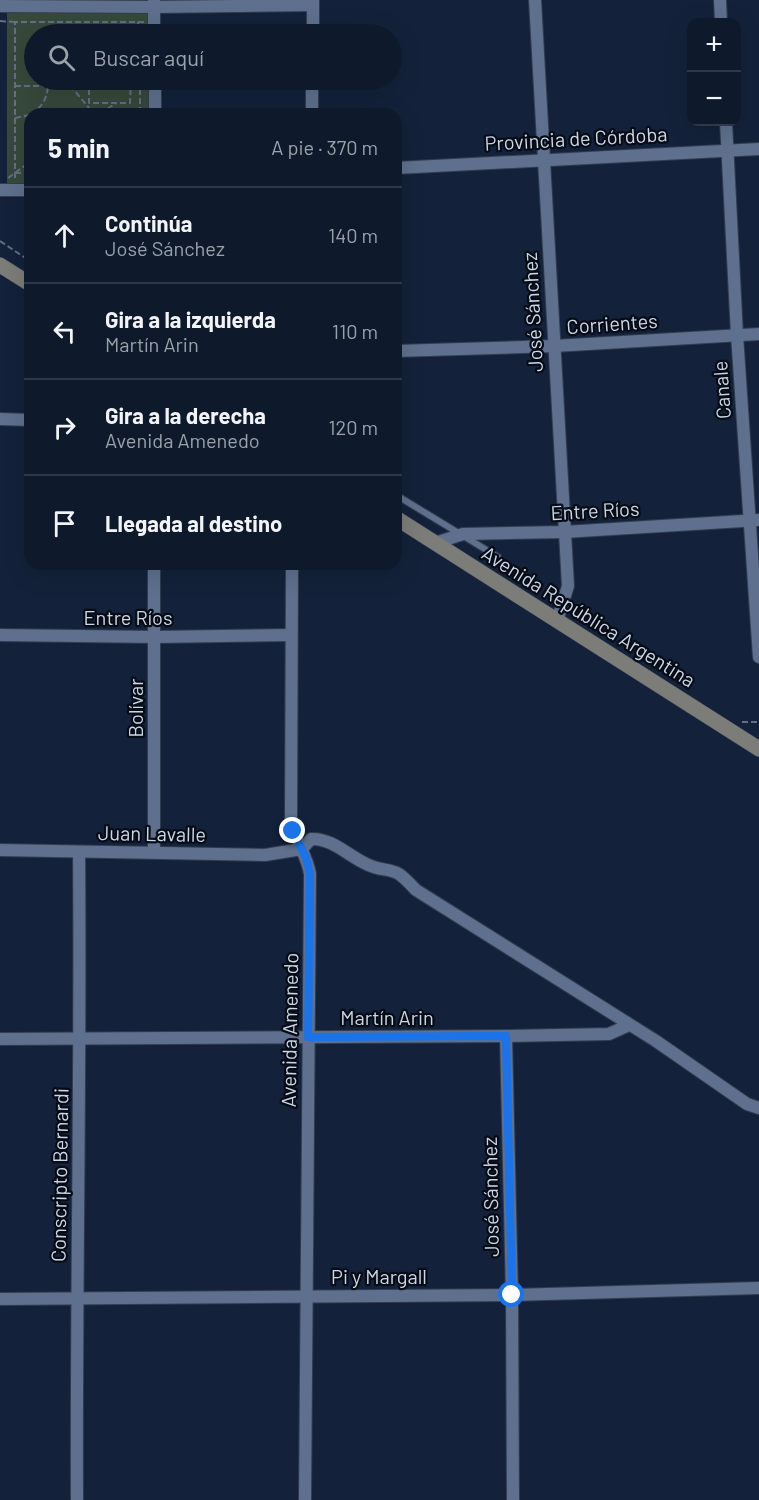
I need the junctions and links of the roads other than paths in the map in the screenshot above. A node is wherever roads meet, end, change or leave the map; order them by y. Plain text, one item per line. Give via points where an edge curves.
1 (535, 0) edge
2 (720, 0) edge
3 (313, 2) edge
4 (154, 4) edge
5 (0, 5) edge
6 (721, 18) edge
7 (154, 24) edge
8 (313, 24) edge
9 (154, 90) edge
10 (312, 90) edge
11 (155, 108) edge
12 (312, 108) edge
13 (726, 126) edge
14 (759, 149) edge
15 (727, 150) junction
16 (544, 159) junction
17 (402, 168) edge
18 (0, 190) edge
19 (24, 190) edge
20 (0, 265) edge
21 (24, 280) edge
22 (759, 334) edge
23 (737, 335) junction
24 (554, 346) junction
25 (402, 351) edge
26 (0, 420) edge
27 (24, 420) edge
28 (402, 499) edge
29 (754, 521) edge
30 (402, 522) edge
31 (564, 532) junction
32 (461, 535) junction
33 (435, 543) junction
34 (498, 557) dead end
35 (154, 570) edge
36 (292, 570) edge
37 (557, 621) junction
38 (0, 635) edge
39 (291, 635) junction
40 (154, 637) junction
41 (759, 657) edge
42 (759, 749) edge
43 (302, 849) junction
44 (0, 850) edge
45 (79, 852) junction
46 (154, 852) junction
47 (629, 1025) junction
48 (506, 1036) junction
49 (308, 1037) junction
50 (81, 1038) junction
51 (0, 1039) edge
52 (759, 1108) edge
53 (759, 1288) edge
54 (512, 1295) junction
55 (307, 1296) junction
56 (76, 1298) junction
57 (0, 1299) edge
58 (77, 1500) edge
59 (305, 1500) edge
60 (513, 1500) edge

1 - 16 street, José Sánchez
2 - 6 street
3 - 4 street
3 - 8 street
4 - 5 street
4 - 7 street
9 - 11 street
10 - 12 street
13 - 15 street, Canale
14 - 15 street, Provincia de Córdoba
15 - 16 street, Provincia de Córdoba
15 - 23 street, Canale
16 - 17 street, Provincia de Córdoba
16 - 24 street, José Sánchez
18 - 19 street
20 - 21 main road
22 - 23 street, Corrientes
23 - 24 street, Corrientes
23 - 29 street, Canale
24 - 25 street, Corrientes
24 - 31 street, José Sánchez
26 - 27 street
28 - 32 lane
29 - 31 street, Entre Ríos
29 - 41 street, Canale
30 - 33 main road, Avenida República Argentina
31 - 32 street, Entre Ríos
31 - 37 street, José Sánchez via 568,586
32 - 33 street, Entre Ríos
32 - 34 lane
33 - 37 main road, Avenida República Argentina
35 - 40 street, Bolívar
36 - 39 street, Avenida Amenedo
37 - 42 main road, Avenida República Argentina
38 - 40 street, Entre Ríos
39 - 40 street, Entre Ríos
39 - 43 street, Avenida Amenedo via 291,820
40 - 46 street, Bolívar
43 - 46 street, Juan Lavalle via 265,855
43 - 47 street, Juan Lavalle via 316,839 370,866 394,871 416,890
43 - 49 street, Avenida Amenedo via 310,874
44 - 45 street, Juan Lavalle
45 - 46 street, Juan Lavalle
45 - 50 street, Conscripto Bernardi
47 - 48 street, Martín Arin via 609,1034
47 - 52 street via 747,1104
48 - 49 street, Martín Arin
48 - 54 street, José Sánchez
49 - 50 street, Martín Arin
49 - 55 street, Avenida Amenedo
50 - 51 street, Martín Arin
50 - 56 street, Conscripto Bernardi
53 - 54 street, Pi y Margall
54 - 55 street, Pi y Margall
54 - 60 street, José Sánchez
55 - 56 street, Pi y Margall
55 - 59 street, Avenida Amenedo
56 - 57 street, Pi y Margall
56 - 58 street, Conscripto Bernardi

